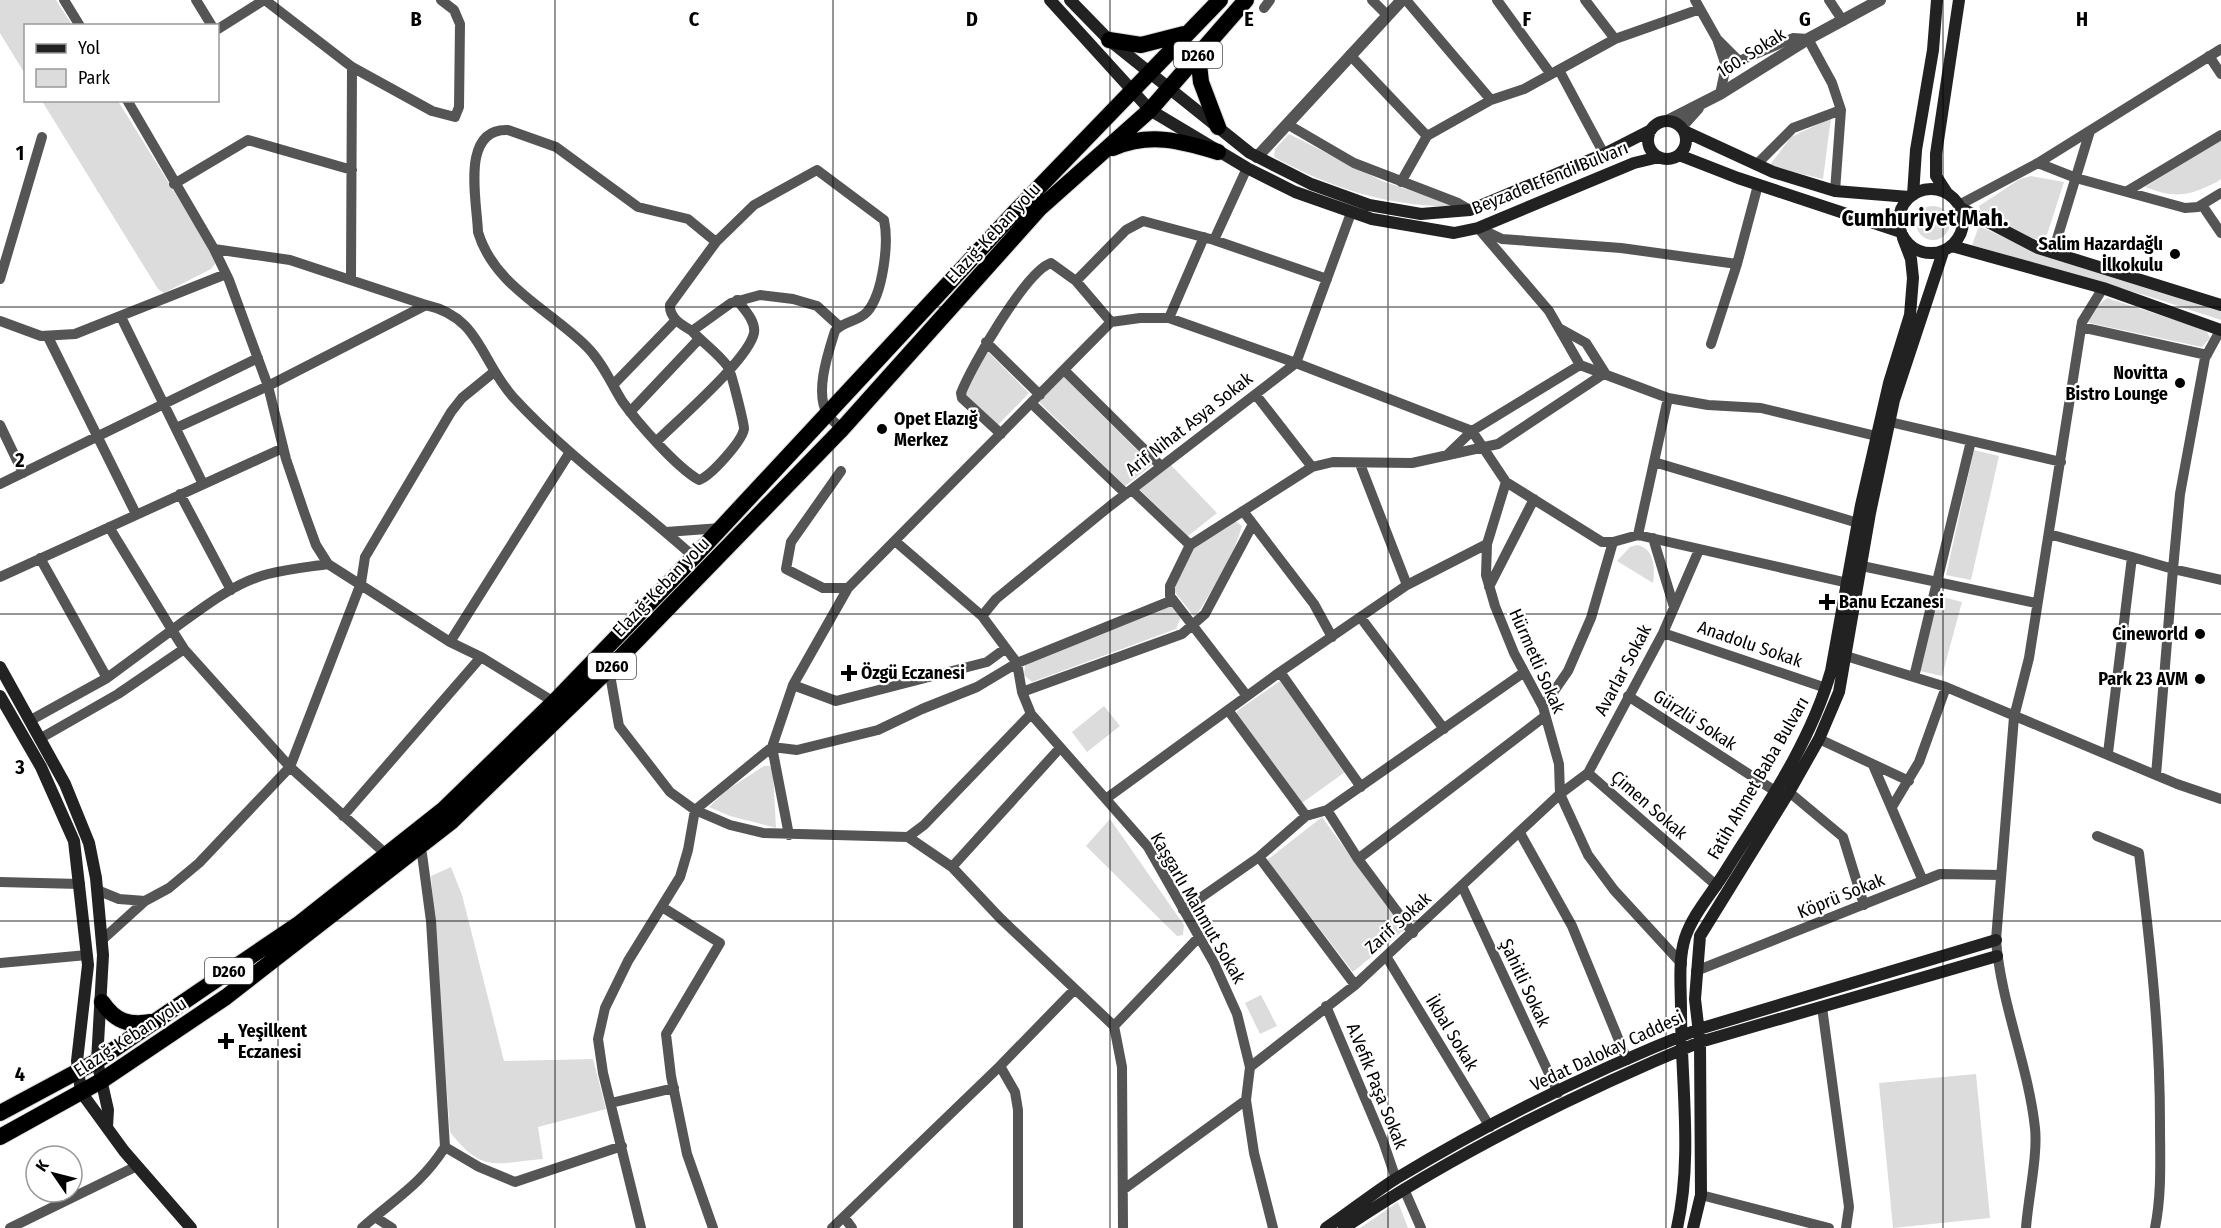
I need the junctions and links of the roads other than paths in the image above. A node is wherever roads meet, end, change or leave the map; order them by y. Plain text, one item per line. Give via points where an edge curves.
1 (64, 0) edge
2 (196, 0) edge
3 (264, 0) edge
4 (441, 0) edge
5 (1050, 0) edge
6 (1070, 0) edge
7 (1220, 0) edge
8 (1245, 0) edge
9 (1372, 0) edge
10 (1404, 0) edge
11 (1497, 0) edge
12 (1585, 0) edge
13 (1829, 0) edge
14 (1880, 0) edge
15 (1937, 0) edge
16 (1959, 0) edge
17 (1697, 4) edge
18 (1387, 15) junction
19 (1843, 21) junction
20 (79, 24) edge
21 (211, 24) edge
22 (219, 28) edge
23 (1188, 32) junction
24 (1109, 39) junction
25 (1615, 39) junction
26 (1717, 39) junction
27 (1808, 39) junction
28 (2221, 49) edge
29 (1198, 55) junction
30 (1350, 55) junction
31 (2209, 56) junction
32 (352, 67) junction
33 (1150, 71) junction
34 (1555, 72) junction
35 (2221, 74) edge
36 (1169, 88) junction
37 (1131, 90) junction
38 (1720, 94) junction
39 (1491, 100) junction
40 (128, 102) edge
41 (1703, 102) junction
42 (1150, 110) junction
43 (1841, 110) junction
44 (1667, 121) junction
45 (1287, 124) junction
46 (1218, 127) junction
47 (1683, 129) junction
48 (1651, 130) junction
49 (2090, 131) junction
50 (2221, 135) edge
51 (1427, 136) junction
52 (42, 137) dead end
53 (1218, 152) junction
54 (1101, 154) junction
55 (1604, 154) junction
56 (1679, 155) junction
57 (1257, 157) junction
58 (1659, 158) junction
59 (2037, 164) junction
60 (1756, 165) junction
61 (1247, 168) junction
62 (352, 170) junction
63 (2076, 178) junction
64 (1401, 182) junction
65 (174, 184) junction
66 (1758, 185) junction
67 (2129, 190) junction
68 (1835, 191) junction
69 (1947, 193) junction
70 (2221, 193) edge
71 (1911, 196) junction
72 (2202, 206) junction
73 (1960, 207) junction
74 (1470, 210) junction
75 (1352, 213) junction
76 (1478, 228) junction
77 (2221, 232) edge
78 (1902, 235) junction
79 (1209, 239) junction
80 (716, 242) junction
81 (1499, 244) junction
82 (214, 249) junction
83 (1947, 249) junction
84 (2053, 252) junction
85 (1737, 264) junction
86 (226, 274) junction
87 (351, 278) junction
88 (0, 279) edge
89 (1327, 279) junction
90 (1076, 281) junction
91 (2103, 288) junction
92 (737, 300) junction
93 (426, 305) junction
94 (2221, 305) edge
95 (121, 317) junction
96 (1169, 318) junction
97 (676, 320) junction
98 (0, 321) edge
99 (1111, 322) junction
100 (839, 326) junction
101 (2081, 327) junction
102 (1559, 328) junction
103 (2221, 329) edge
104 (696, 335) junction
105 (48, 337) junction
106 (986, 342) junction
107 (1711, 344) dead end
108 (2206, 355) junction
109 (258, 358) junction
110 (1296, 363) junction
111 (1580, 365) junction
112 (730, 368) junction
113 (1064, 370) junction
114 (494, 372) junction
115 (1605, 373) junction
116 (613, 385) junction
117 (268, 386) junction
118 (1256, 394) junction
119 (1040, 395) junction
120 (1668, 398) junction
121 (1031, 404) junction
122 (164, 405) junction
123 (630, 412) junction
124 (827, 415) junction
125 (1890, 422) junction
126 (0, 425) edge
127 (176, 428) junction
128 (842, 429) junction
129 (1472, 430) junction
130 (1001, 434) junction
131 (1876, 436) junction
132 (98, 437) junction
133 (657, 441) junction
134 (1971, 441) junction
135 (1483, 447) junction
136 (283, 448) junction
137 (570, 452) junction
138 (1447, 455) junction
139 (1654, 462) junction
140 (2061, 462) junction
141 (1360, 464) junction
142 (1161, 466) junction
143 (1312, 466) junction
144 (841, 471) dead end
145 (23, 473) junction
146 (1506, 482) junction
147 (0, 484) edge
148 (203, 484) junction
149 (1129, 492) junction
150 (180, 494) junction
151 (1534, 499) junction
152 (1243, 511) junction
153 (136, 514) junction
154 (1858, 523) junction
155 (1253, 524) junction
156 (109, 527) junction
157 (721, 528) junction
158 (666, 532) junction
159 (2049, 534) junction
160 (1638, 535) junction
161 (1653, 538) junction
162 (896, 541) junction
163 (1613, 542) junction
164 (1487, 544) junction
165 (1190, 545) junction
166 (1699, 550) junction
167 (694, 556) junction
168 (2132, 557) junction
169 (40, 558) junction
170 (328, 564) junction
171 (1862, 566) junction
172 (2173, 569) junction
173 (0, 577) edge
174 (2221, 580) edge
175 (361, 583) junction
176 (1848, 583) junction
177 (1939, 583) junction
178 (1407, 585) junction
179 (1489, 587) junction
180 (848, 588) junction
181 (231, 590) junction
182 (1173, 600) junction
183 (2036, 603) junction
184 (1674, 607) junction
185 (982, 616) junction
186 (1361, 618) junction
187 (1192, 625) junction
188 (172, 630) junction
189 (1663, 633) junction
190 (1332, 637) junction
191 (450, 642) junction
192 (1006, 648) junction
193 (184, 649) junction
194 (1846, 656) junction
195 (481, 657) junction
196 (1017, 663) junction
197 (0, 667) edge
198 (609, 669) junction
199 (1280, 672) junction
200 (1523, 673) junction
201 (1914, 677) junction
202 (107, 678) junction
203 (793, 685) junction
204 (1946, 687) junction
205 (1826, 688) junction
206 (1022, 692) junction
207 (0, 696) edge
208 (1247, 696) junction
209 (1628, 696) junction
210 (554, 702) junction
211 (1228, 710) junction
212 (1543, 712) junction
213 (1031, 714) junction
214 (2014, 717) junction
215 (31, 720) junction
216 (1444, 729) junction
217 (41, 738) junction
218 (1819, 739) junction
219 (772, 747) junction
220 (1059, 749) junction
221 (2108, 753) junction
222 (1873, 765) junction
223 (290, 767) junction
224 (1588, 773) junction
225 (2156, 775) junction
226 (1909, 781) junction
227 (1361, 787) junction
228 (1775, 791) junction
229 (1789, 792) junction
230 (1560, 794) junction
231 (1107, 798) junction
232 (2221, 799) edge
233 (1892, 807) junction
234 (695, 810) junction
235 (1326, 810) junction
236 (343, 816) junction
237 (1306, 816) junction
238 (1520, 833) junction
239 (789, 835) junction
240 (2097, 836) dead end
241 (908, 837) junction
242 (418, 850) junction
243 (387, 855) junction
244 (1259, 857) junction
245 (1358, 859) junction
246 (952, 867) junction
247 (2001, 875) junction
248 (1923, 881) junction
249 (0, 882) edge
250 (80, 884) junction
251 (1462, 886) junction
252 (1717, 886) junction
253 (97, 890) junction
254 (145, 901) junction
255 (1864, 905) junction
256 (662, 907) junction
257 (1184, 910) junction
258 (1413, 933) junction
259 (1199, 937) junction
260 (102, 940) junction
261 (1996, 940) junction
262 (87, 955) junction
263 (1386, 956) junction
264 (1997, 956) junction
265 (0, 963) edge
266 (1682, 964) junction
267 (1696, 971) junction
268 (1355, 985) junction
269 (1074, 990) junction
270 (102, 1002) junction
271 (1326, 1006) junction
272 (1821, 1007) junction
273 (155, 1022) junction
274 (1114, 1026) junction
275 (1699, 1029) junction
276 (1681, 1036) junction
277 (1700, 1042) junction
278 (1680, 1050) junction
279 (1627, 1060) junction
280 (97, 1061) junction
281 (1000, 1066) junction
282 (1250, 1067) junction
283 (79, 1071) junction
284 (101, 1081) junction
285 (674, 1088) junction
286 (81, 1092) junction
287 (1558, 1093) junction
288 (1246, 1100) junction
289 (611, 1103) junction
290 (0, 1113) edge
291 (107, 1127) junction
292 (1490, 1127) junction
293 (0, 1137) edge
294 (622, 1146) junction
295 (445, 1148) junction
296 (137, 1166) junction
297 (1400, 1184) junction
298 (1124, 1189) junction
299 (1701, 1195) junction
300 (375, 1217) junction
301 (844, 1217) junction
302 (32, 1223) edge
303 (10, 1228) edge
304 (191, 1228) edge
305 (362, 1228) edge
306 (392, 1228) edge
307 (641, 1228) edge
308 (713, 1228) edge
309 (832, 1228) edge
310 (852, 1228) edge
311 (1018, 1228) edge
312 (1123, 1228) edge
313 (1273, 1228) edge
314 (1326, 1228) edge
315 (1344, 1228) edge
316 (1421, 1228) edge
317 (1677, 1228) edge
318 (1693, 1228) edge
319 (1829, 1228) edge
320 (1846, 1228) edge
321 (2026, 1228) edge
322 (2155, 1228) edge

1 - 20 street
2 - 21 street
3 - 22 street
3 - 32 street
4 - 32 street via 454,10 460,24 459,107 455,117 432,111
5 - 37 main road, Beyzade Efendi Bulvarı
6 - 24 main road, Beyzade Efendi Bulvarı
7 - 23 highway, Elazığ-Keban yolu / D260
8 - 29 highway, Elazığ-Keban yolu / D260
9 - 18 street
10 - 18 street
10 - 39 street
11 - 34 street
12 - 25 street
13 - 19 street
14 - 19 street, 160. Sokak
15 - 71 main road
16 - 69 main road via 1936,154 1936,176
17 - 25 street
17 - 26 street
18 - 30 street
19 - 27 street, 160. Sokak
23 - 24 highway via 1152,44 1134,45
23 - 33 highway, Elazığ-Keban yolu / D260
24 - 33 main road, Beyzade Efendi Bulvarı
25 - 34 street
26 - 27 street via 1739,61 1793,38
26 - 38 street via 1726,66
27 - 38 street, 160. Sokak
27 - 43 street via 1832,83
28 - 31 street
29 - 36 highway, Elazığ-Keban yolu / D260
29 - 46 highway via 1201,82
30 - 45 street
30 - 51 street
31 - 35 street
31 - 49 street
32 - 62 street
33 - 36 main road, Beyzade Efendi Bulvarı
33 - 37 highway, Elazığ-Keban yolu / D260
34 - 39 street via 1524,89
34 - 55 street
36 - 42 highway, Elazığ-Keban yolu / D260
36 - 46 main road, Beyzade Efendi Bulvarı
37 - 42 main road, Beyzade Efendi Bulvarı
37 - 124 highway, Elazığ-Keban yolu / D260
38 - 41 street, 160. Sokak
39 - 51 street
40 - 65 street
41 - 44 street, 160. Sokak
41 - 47 street, 160. Sokak
42 - 53 main road, Beyzade Efendi Bulvarı
42 - 54 highway, Elazığ-Keban yolu / D260
43 - 60 street via 1793,128
43 - 68 street
44 - 47 main road
44 - 48 main road
45 - 57 street
45 - 64 street via 1354,163
46 - 57 main road, Beyzade Efendi Bulvarı
47 - 56 main road via 1686,144
47 - 60 main road
48 - 55 main road, Beyzade Efendi Bulvarı
48 - 58 main road via 1650,149
49 - 59 street
49 - 63 street
50 - 67 street
51 - 64 street
52 - 88 street
53 - 54 highway via 1162,137 1134,140
53 - 61 main road, Beyzade Efendi Bulvarı
54 - 128 highway, Elazığ-Keban yolu / D260 via 1040,208
55 - 74 main road, Beyzade Efendi Bulvarı
56 - 58 main road
56 - 66 main road
57 - 74 main road, Beyzade Efendi Bulvarı via 1311,184 1369,205 1421,214
58 - 76 main road, Beyzade Efendi Bulvarı via 1634,163
59 - 63 street
59 - 73 street
60 - 68 main road
61 - 75 main road, Beyzade Efendi Bulvarı via 1295,192
61 - 79 street
62 - 65 street via 248,140
62 - 87 street
63 - 67 street
63 - 84 street
64 - 74 street
65 - 82 street
66 - 78 main road
66 - 85 street
67 - 72 street via 2185,208
68 - 71 main road
69 - 71 main road via 1928,189
69 - 73 main road
70 - 72 street
71 - 78 main road via 1899,217
72 - 77 street
73 - 83 main road via 1962,228
73 - 84 main road via 2006,233
75 - 76 main road, Beyzade Efendi Bulvarı via 1454,233
75 - 89 street
76 - 81 street
78 - 83 main road via 1920,252
78 - 131 main road, Fatih Ahmet Baba Bulvarı via 1912,269 1910,315
79 - 89 street
79 - 90 street via 1143,221 1134,224
79 - 96 street
80 - 97 street via 670,305
80 - 100 street via 754,205 818,170 884,220 886,231 879,287 873,301 867,312
80 - 116 street via 688,219 638,207 556,147 501,129 478,144 475,160 478,232 482,243 508,281 586,346
81 - 85 street via 1621,248
81 - 102 street
82 - 86 street
82 - 87 street via 276,256
83 - 91 main road
83 - 125 main road, Fatih Ahmet Baba Bulvarı via 1914,334
84 - 94 main road
85 - 107 street
86 - 95 street
86 - 109 street
87 - 93 street
89 - 110 street
90 - 99 street
90 - 106 street via 1055,264 1047,264 1032,278
91 - 101 street
91 - 103 main road
92 - 100 street via 760,296 803,301 822,309
92 - 104 street via 719,310
92 - 112 street via 753,322 754,332 745,352
93 - 114 street via 449,313 469,327
93 - 117 street
95 - 105 street via 75,334
95 - 122 street
96 - 99 street
96 - 110 street
97 - 104 street
97 - 116 street
98 - 105 street
99 - 113 street
100 - 124 street via 823,384
101 - 108 street
101 - 140 street
102 - 111 street
102 - 115 street via 1586,343
103 - 108 street
104 - 112 street
104 - 123 street
105 - 132 street
106 - 119 street
106 - 130 street via 961,393
108 - 172 street via 2180,494
109 - 117 street
109 - 122 street
110 - 118 street, Arif Nihat Asya Sokak
110 - 129 street
111 - 115 street
111 - 129 street
112 - 133 street
112 - 133 street via 744,432 710,473 699,480 694,477
113 - 119 street
113 - 142 street
114 - 137 street via 513,397
114 - 175 street via 462,398 440,430 365,557
115 - 120 street
115 - 135 street via 1498,444
116 - 123 street
117 - 127 street
117 - 136 street
118 - 142 street, Arif Nihat Asya Sokak
118 - 143 street
119 - 121 street
120 - 131 street via 1761,408
120 - 139 street
121 - 130 street
121 - 149 street
122 - 127 street
122 - 132 street
123 - 133 street
124 - 128 street
124 - 157 highway, Elazığ-Keban yolu / D260
125 - 134 street
125 - 171 main road, Fatih Ahmet Baba Bulvarı
126 - 145 street
127 - 148 street
128 - 198 highway, Elazığ-Keban yolu / D260
129 - 135 street
129 - 138 street
130 - 162 street
131 - 154 main road, Fatih Ahmet Baba Bulvarı
132 - 145 street
132 - 153 street
134 - 140 street
134 - 177 street
135 - 138 street
135 - 146 street
136 - 148 street
136 - 170 street via 316,546
137 - 158 street
137 - 191 street
138 - 141 street via 1412,463
139 - 154 street
139 - 160 street
140 - 159 street
141 - 143 street via 1333,462
141 - 178 street
142 - 149 street, Arif Nihat Asya Sokak
143 - 152 street
144 - 180 street via 791,542 786,569 823,588
145 - 147 street
146 - 151 street
146 - 164 street, Hürmetli Sokak
148 - 150 street
149 - 165 street
149 - 185 street, Arif Nihat Asya Sokak via 996,599
150 - 153 street
150 - 181 street
151 - 163 street via 1602,542
151 - 179 street
152 - 155 street
152 - 165 street
153 - 156 street
154 - 176 main road, Fatih Ahmet Baba Bulvarı
155 - 187 street via 1205,614
155 - 190 street via 1314,604
156 - 169 street
156 - 188 street
157 - 158 street
157 - 167 highway, Elazığ-Keban yolu / D260
158 - 167 street
159 - 168 street
159 - 183 street
160 - 161 street
160 - 163 street
161 - 166 street
161 - 184 street
162 - 180 street
162 - 185 street, Kaşgarlı Mahmut Sokak
163 - 212 street via 1591,618 1568,671
164 - 178 street
164 - 179 street, Hürmetli Sokak
165 - 182 street via 1170,586
166 - 176 street
166 - 184 street, Avarlar Sokak
167 - 210 highway, Elazığ-Keban yolu / D260
168 - 172 street
168 - 221 street
169 - 173 street
169 - 202 street
170 - 175 street
170 - 181 street via 268,574
171 - 177 street
171 - 194 main road, Fatih Ahmet Baba Bulvarı
172 - 174 street
172 - 225 street
175 - 191 street
175 - 223 street
176 - 205 main road, Fatih Ahmet Baba Bulvarı
177 - 183 street
177 - 201 street
178 - 186 street
179 - 200 street, Hürmetli Sokak
180 - 203 street
181 - 188 street
182 - 187 street
182 - 196 street
183 - 214 street via 2029,658
184 - 189 street, Avarlar Sokak
185 - 192 street, Kaşgarlı Mahmut Sokak
186 - 190 street
186 - 216 street
187 - 206 street via 1182,634
187 - 208 street
188 - 193 street
188 - 202 street
189 - 205 street, Anadolu Sokak
189 - 209 street, Avarlar Sokak
190 - 199 street
191 - 195 street
192 - 196 street, Kaşgarlı Mahmut Sokak
192 - 203 street via 987,662 836,701
193 - 217 street
193 - 223 street
194 - 201 street
194 - 218 main road, Fatih Ahmet Baba Bulvarı via 1839,692
195 - 210 street
195 - 236 street
196 - 206 street, Kaşgarlı Mahmut Sokak
196 - 219 street via 977,687 878,730 797,750
197 - 215 main road
198 - 234 street via 619,726 670,792
198 - 242 highway, Elazığ-Keban yolu / D260
199 - 208 street
199 - 227 street
200 - 212 street, Hürmetli Sokak
200 - 216 street
201 - 204 street
202 - 215 street
203 - 219 street
204 - 214 street
204 - 226 street
205 - 228 main road, Fatih Ahmet Baba Bulvarı via 1821,707
206 - 213 street, Kaşgarlı Mahmut Sokak
207 - 250 main road via 62,809 74,841
208 - 211 street
209 - 224 street, Avarlar Sokak
209 - 228 street, Gürzlü Sokak
210 - 243 highway, Elazığ-Keban yolu / D260 via 444,809
211 - 231 street
211 - 237 street
212 - 230 street, Hürmetli Sokak via 1559,764
212 - 245 street
213 - 220 street, Kaşgarlı Mahmut Sokak
213 - 241 street
214 - 221 street
214 - 247 street
215 - 217 main road
216 - 227 street
217 - 253 main road via 66,784 89,843
218 - 222 street
218 - 229 main road, Fatih Ahmet Baba Bulvarı
219 - 234 street
219 - 239 street
220 - 231 street, Kaşgarlı Mahmut Sokak
220 - 246 street
221 - 225 street
222 - 226 street
222 - 233 street
223 - 236 street
223 - 254 street via 199,864
224 - 230 street, Avarlar Sokak
224 - 252 street, Çimen Sokak
225 - 232 street
226 - 233 street
227 - 235 street
228 - 252 main road, Fatih Ahmet Baba Bulvarı
229 - 255 street via 1843,837
229 - 267 main road, Fatih Ahmet Baba Bulvarı via 1700,936
230 - 238 street, Zarif Sokak
230 - 266 street, Hürmetli Sokak via 1588,855 1614,890
231 - 257 street, Kaşgarlı Mahmut Sokak via 1148,848
233 - 248 street
234 - 239 street via 730,825
234 - 256 street via 680,877
235 - 237 street
235 - 245 street
236 - 243 street
237 - 244 street
238 - 251 street, Zarif Sokak
238 - 279 street via 1572,926
239 - 241 street
240 - 322 street via 2139,853 2160,1072 2160,1199
241 - 246 street
242 - 284 highway, Elazığ-Keban yolu / D260 via 226,997
242 - 295 street via 422,854 431,921
243 - 273 highway, Elazığ-Keban yolu / D260 via 300,923
244 - 257 street
244 - 268 street
245 - 258 street
246 - 269 street
247 - 248 street, Köprü Sokak via 1940,874
247 - 261 street
248 - 255 street, Köprü Sokak
249 - 250 street
250 - 262 main road
251 - 258 street, Zarif Sokak
251 - 287 street, Şahitli Sokak
252 - 266 main road, Fatih Ahmet Baba Bulvarı via 1685,937
253 - 254 street via 119,899
253 - 260 main road
254 - 260 street
255 - 267 street, Köprü Sokak
256 - 285 street via 720,943 666,1034
256 - 289 street via 628,961 605,1008 598,1039
257 - 259 street, Kaşgarlı Mahmut Sokak
258 - 263 street, Zarif Sokak
259 - 274 street
259 - 282 street, Kaşgarlı Mahmut Sokak via 1237,1014
260 - 270 main road
261 - 264 street
261 - 275 main road, Vedat Dalokay Caddesi
262 - 265 street
262 - 283 main road
263 - 268 street, Zarif Sokak
263 - 292 street, İkbal Sokak
264 - 272 main road, Vedat Dalokay Caddesi
264 - 321 street via 2036,1131
266 - 276 main road, Fatih Ahmet Baba Bulvarı
267 - 275 main road, Fatih Ahmet Baba Bulvarı
268 - 271 street, Zarif Sokak
269 - 274 street
269 - 281 street
270 - 273 highway via 125,1023
270 - 280 main road
271 - 282 street, Zarif Sokak
271 - 297 street, A.Vefik Paşa Sokak
272 - 277 main road, Vedat Dalokay Caddesi
272 - 320 street via 1849,1207
273 - 280 highway, Elazığ-Keban yolu / D260
274 - 298 street via 1122,1067
275 - 276 main road, Vedat Dalokay Caddesi
275 - 277 main road, Fatih Ahmet Baba Bulvarı
276 - 278 main road, Fatih Ahmet Baba Bulvarı
276 - 279 main road, Vedat Dalokay Caddesi
277 - 278 main road, Vedat Dalokay Caddesi
277 - 299 main road, Fatih Ahmet Baba Bulvarı
278 - 297 main road, Vedat Dalokay Caddesi
278 - 317 main road, Fatih Ahmet Baba Bulvarı via 1686,1153 1684,1196
279 - 287 main road, Vedat Dalokay Caddesi
280 - 283 highway, Elazığ-Keban yolu / D260
280 - 284 main road
281 - 301 street
281 - 311 street via 1015,1092 1018,1110
282 - 288 street, Kaşgarlı Mahmut Sokak
283 - 286 main road
283 - 290 highway, Elazığ-Keban yolu / D260
284 - 286 highway, Elazığ-Keban yolu / D260
284 - 291 main road via 108,1110
285 - 289 street
285 - 308 street via 687,1154
286 - 291 main road
286 - 293 highway, Elazığ-Keban yolu / D260
287 - 292 main road, Vedat Dalokay Caddesi
288 - 298 street
288 - 313 street, Kaşgarlı Mahmut Sokak via 1254,1153
289 - 294 street
291 - 296 main road
292 - 297 main road, Vedat Dalokay Caddesi
294 - 295 street via 515,1182
294 - 307 street
295 - 300 street via 429,1172
296 - 302 street
296 - 304 main road
297 - 314 main road, Vedat Dalokay Caddesi
297 - 315 main road, Vedat Dalokay Caddesi
297 - 316 street, A.Vefik Paşa Sokak
298 - 312 street
299 - 318 main road, Fatih Ahmet Baba Bulvarı
299 - 319 street
300 - 305 street
300 - 306 street
301 - 309 street
301 - 310 street
302 - 303 street

